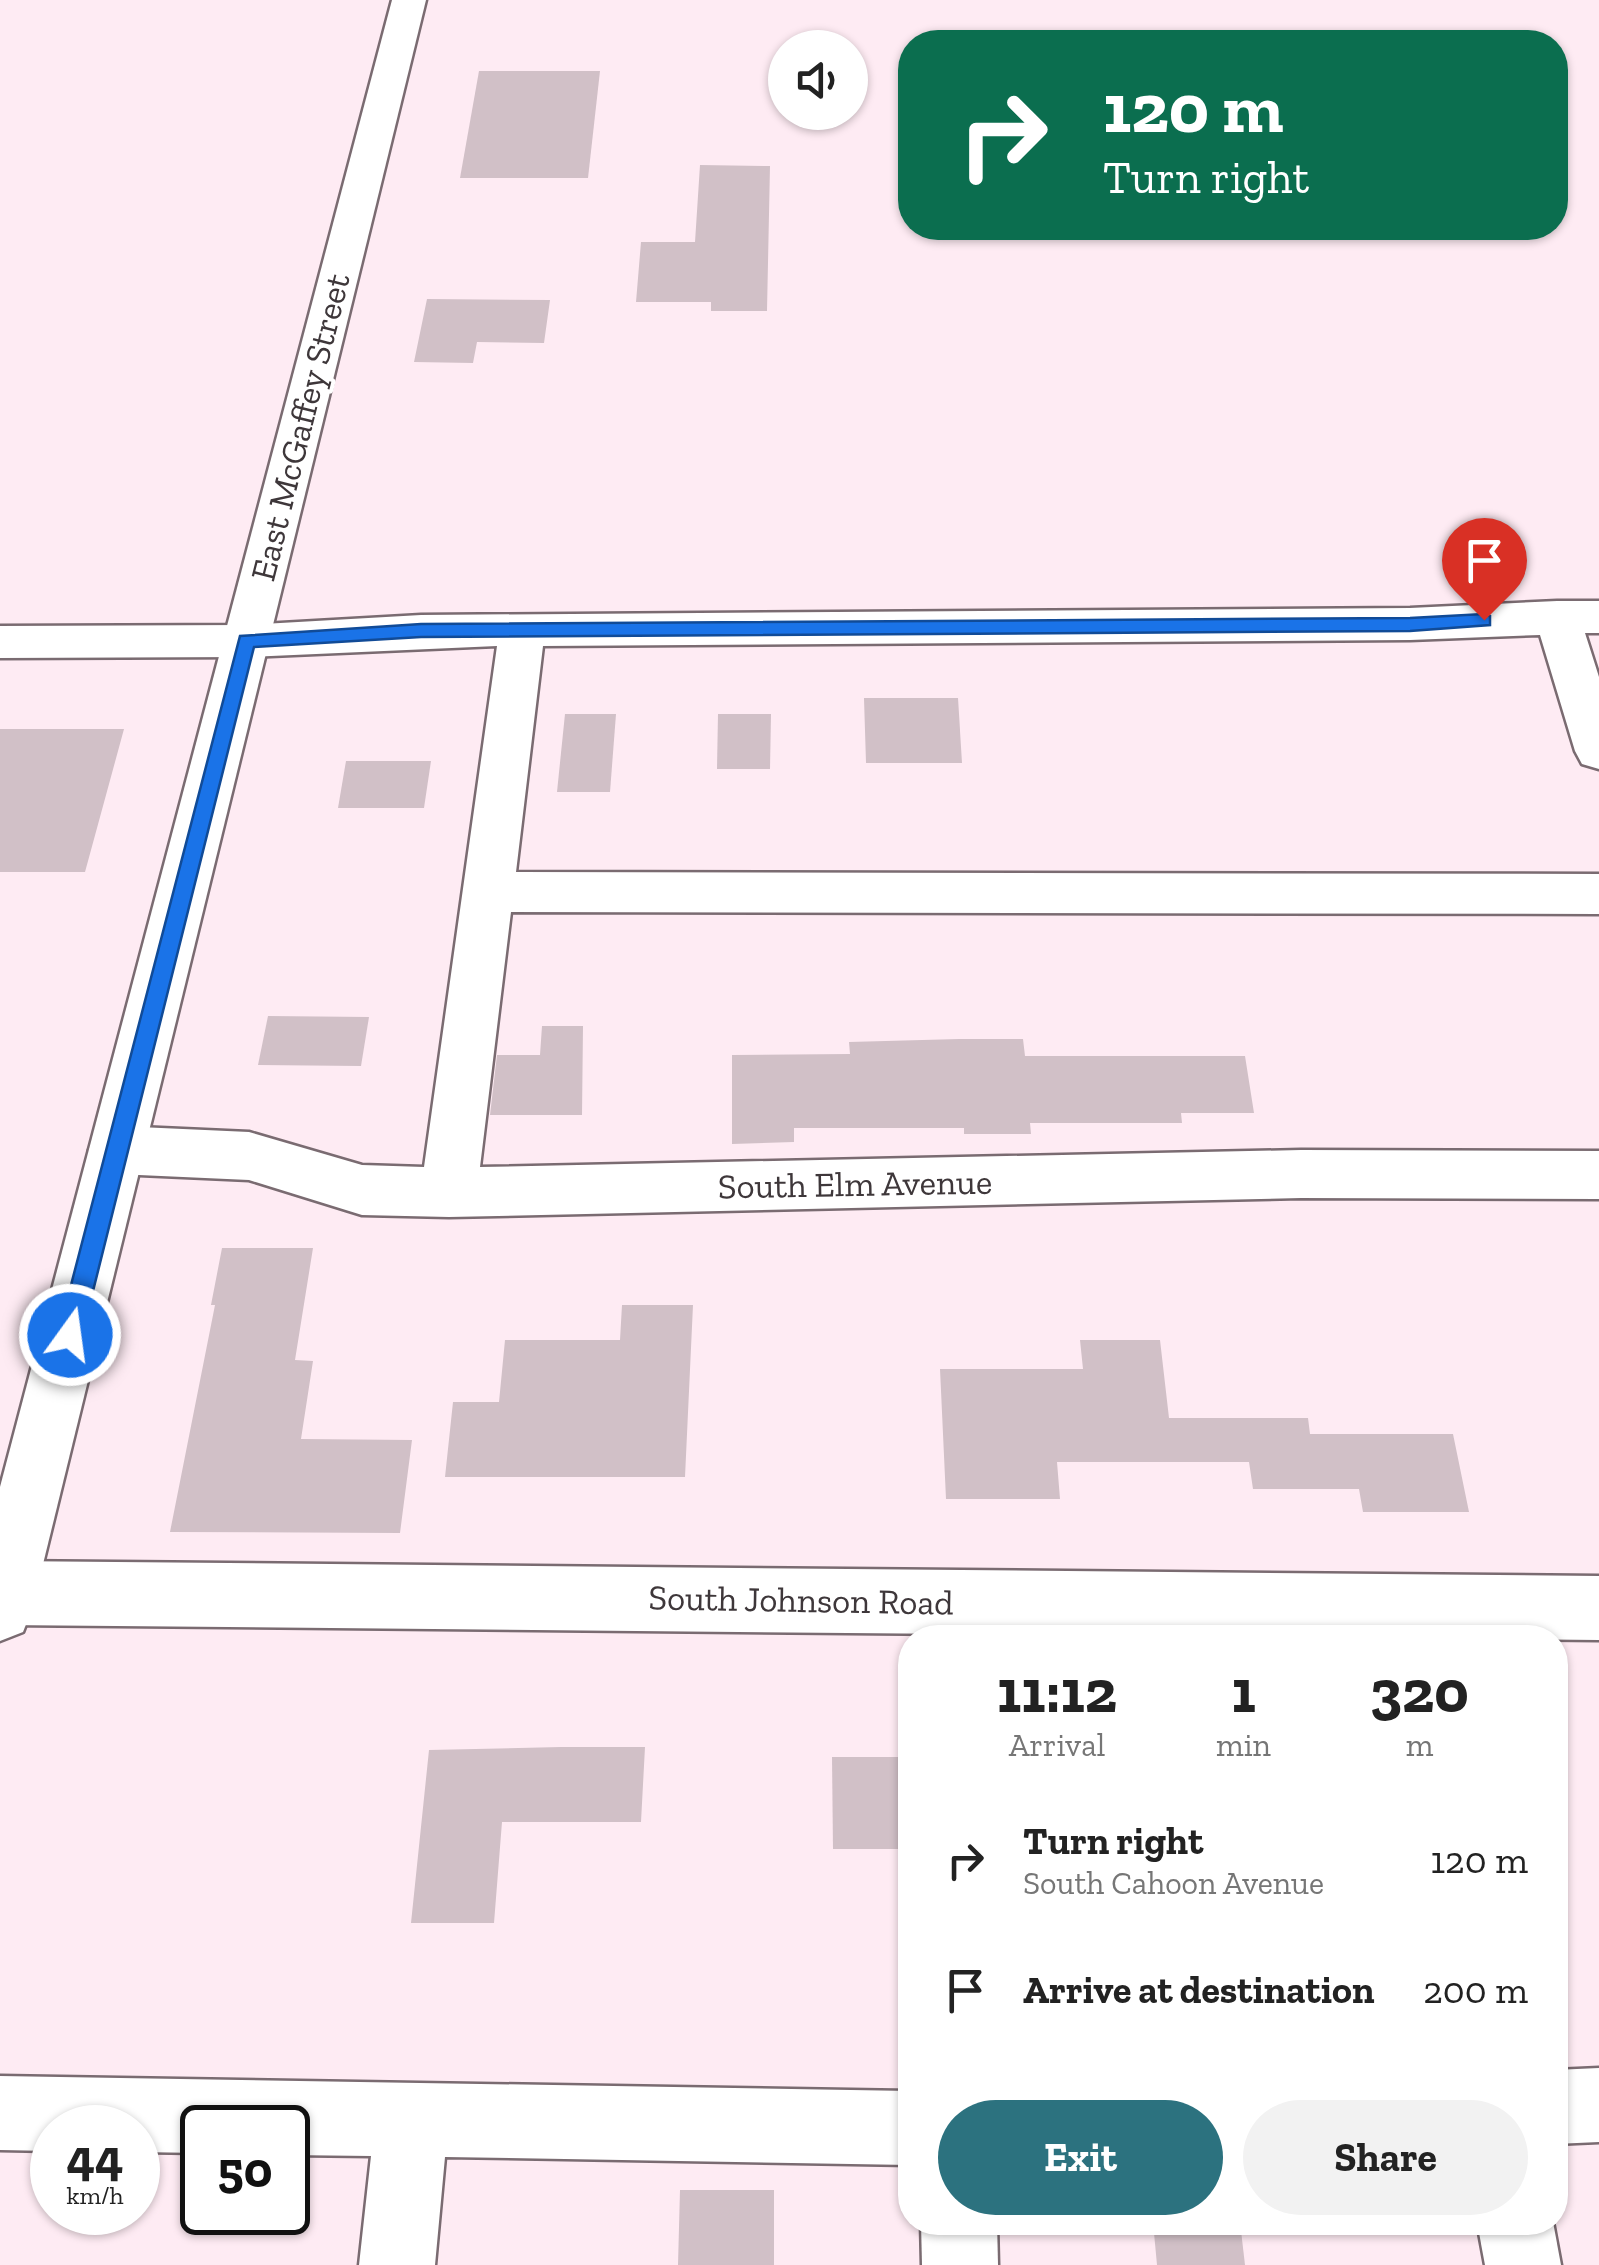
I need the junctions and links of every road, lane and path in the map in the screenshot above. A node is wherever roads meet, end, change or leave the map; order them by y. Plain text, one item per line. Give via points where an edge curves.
1 (409, 0) edge
2 (1578, 617) edge
3 (522, 630) junction
4 (246, 641) junction
5 (0, 642) edge
6 (1599, 750) edge
7 (488, 892) junction
8 (1599, 894) edge
9 (117, 1150) junction
10 (1599, 1176) edge
11 (448, 1192) junction
12 (2, 1601) edge
13 (1599, 1608) edge
14 (1599, 2105) edge
15 (1568, 2106) edge
16 (0, 2112) edge
17 (412, 2120) junction
18 (898, 2128) edge
19 (959, 2235) edge
20 (1517, 2235) edge
21 (398, 2265) edge
22 (960, 2265) edge
23 (1523, 2265) edge

1 - 4 street, East McGaffey Street
2 - 3 street
2 - 6 street
3 - 4 street
3 - 7 street
4 - 5 street
4 - 9 street, East McGaffey Street
7 - 8 street
7 - 11 street
9 - 11 street, South Elm Avenue via 248,1156 362,1190
9 - 12 street, East McGaffey Street
10 - 11 street, South Elm Avenue via 1301,1174
12 - 13 street, South Johnson Road
14 - 15 street
16 - 17 street
17 - 18 street
17 - 21 street
19 - 22 street
20 - 23 street

